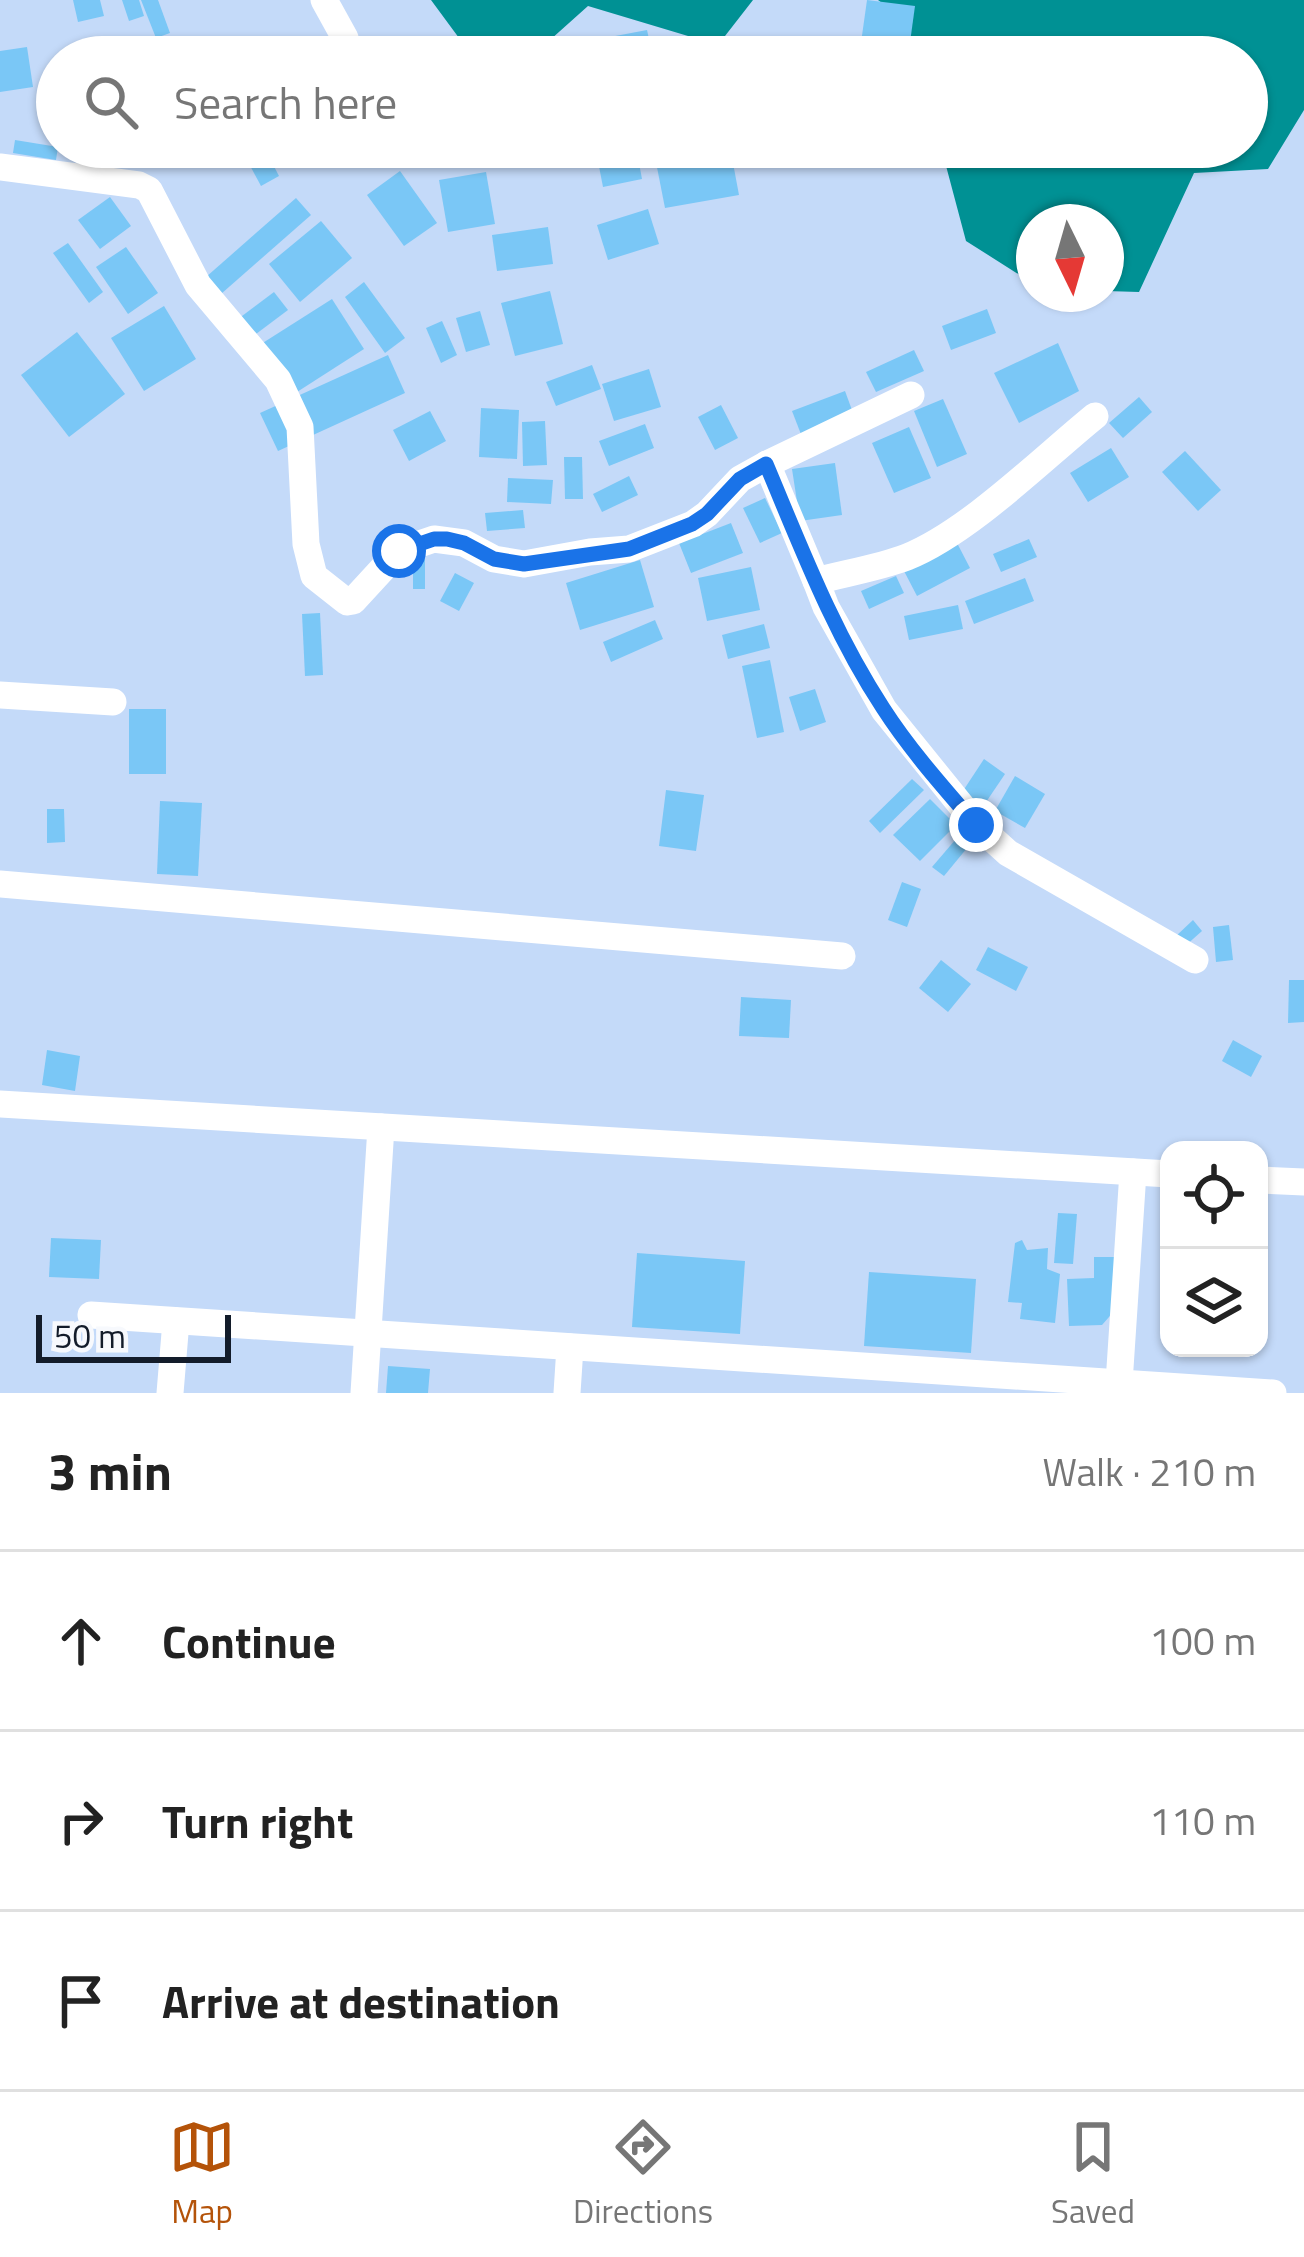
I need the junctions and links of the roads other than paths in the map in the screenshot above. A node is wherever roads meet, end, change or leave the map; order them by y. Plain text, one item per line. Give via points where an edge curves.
1 (324, 0) edge
2 (344, 36) edge
3 (0, 166) edge
4 (911, 394) dead end
5 (1095, 416) dead end
6 (766, 464) junction
7 (816, 581) junction
8 (0, 694) edge
9 (113, 703) dead end
10 (0, 884) edge
11 (842, 956) dead end
12 (1196, 960) dead end
13 (0, 1104) edge
14 (381, 1127) junction
15 (1133, 1172) junction
16 (1160, 1174) edge
17 (1268, 1180) edge
18 (1304, 1182) edge
19 (91, 1315) dead end
20 (176, 1321) junction
21 (368, 1334) junction
22 (570, 1347) junction
23 (1119, 1383) junction
24 (170, 1393) edge
25 (364, 1393) edge
26 (567, 1393) edge
27 (1274, 1393) edge

1 - 2 street
3 - 6 street via 148,190 198,285 278,380 300,427 314,576 346,602 399,551 434,539 524,564 629,549 692,524
4 - 6 street
5 - 7 street via 969,519 908,557
6 - 7 street
7 - 12 street via 884,710 976,825 1008,853
8 - 9 street
10 - 11 street
13 - 14 street
14 - 15 street
14 - 21 street
15 - 16 street
15 - 23 street
17 - 18 street
19 - 20 street
20 - 21 street
20 - 24 street
21 - 22 street
21 - 25 street
22 - 23 street
22 - 26 street
23 - 27 street

